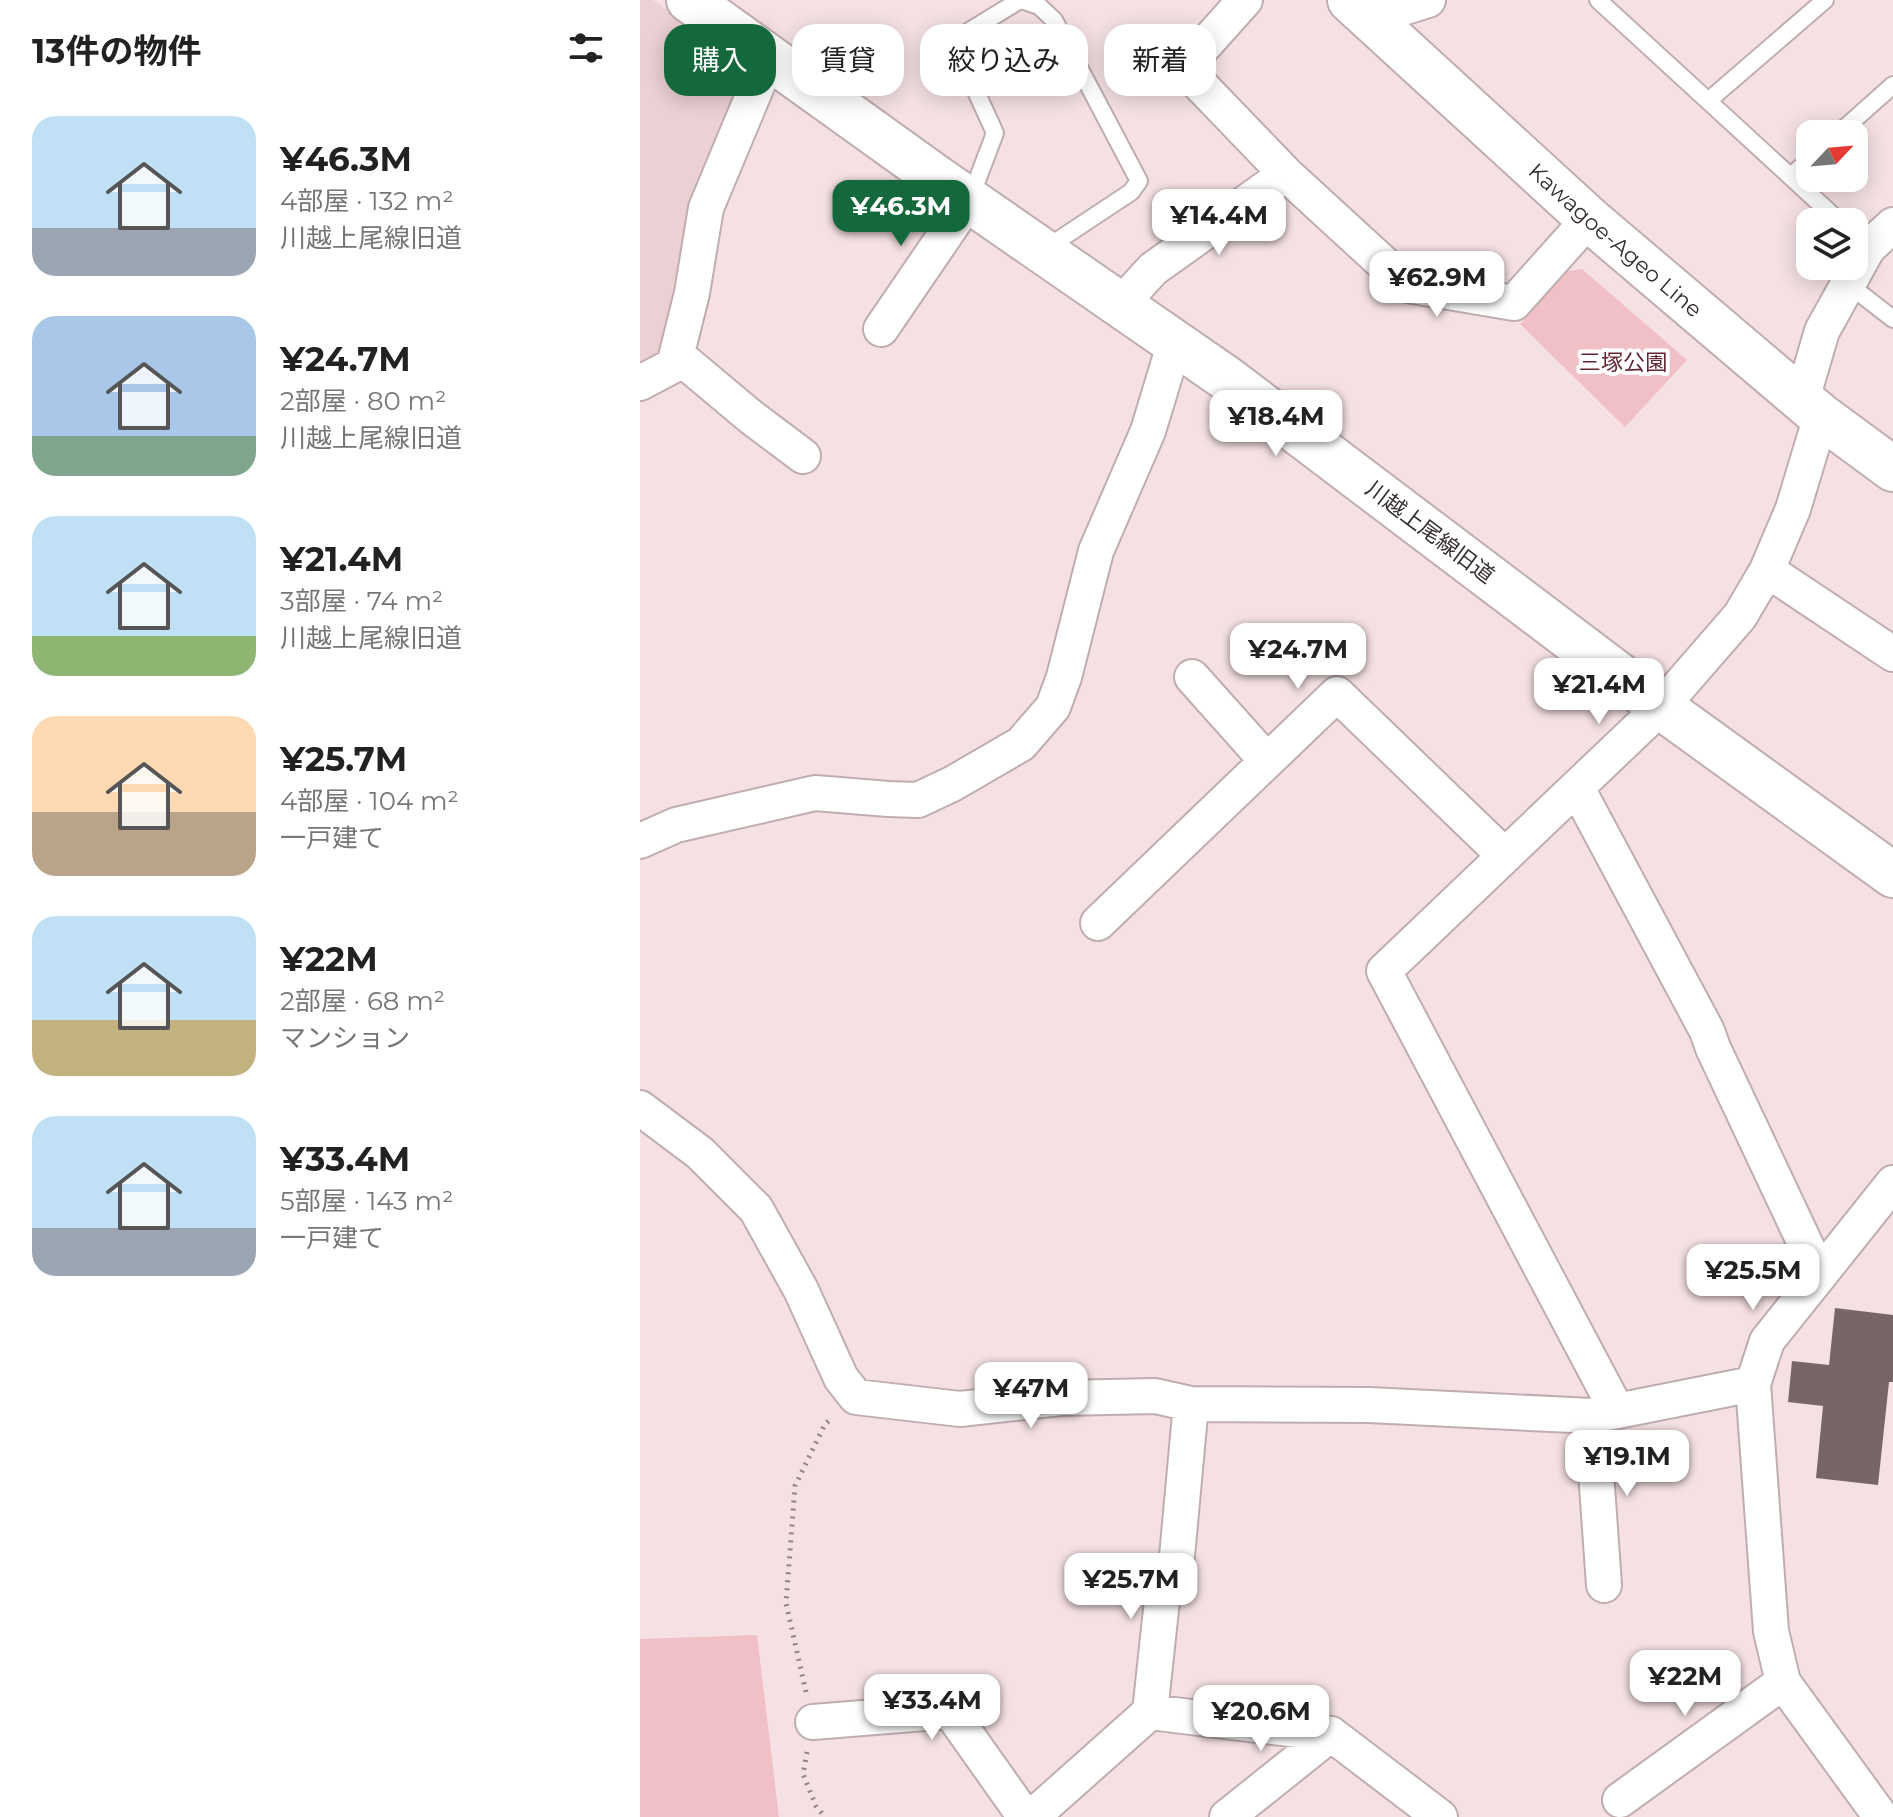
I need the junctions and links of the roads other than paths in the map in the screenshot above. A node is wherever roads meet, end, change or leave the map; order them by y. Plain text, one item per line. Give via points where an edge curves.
1 (689, 0) edge
2 (1020, 0) edge
3 (1245, 0) edge
4 (1428, 0) edge
5 (1598, 0) edge
6 (1825, 0) edge
7 (1040, 3) edge
8 (1359, 9) edge
9 (723, 24) edge
10 (776, 62) edge
11 (1893, 85) edge
12 (753, 96) edge
13 (1708, 101) junction
14 (1854, 120) edge
15 (1796, 172) edge
16 (1286, 174) junction
17 (1791, 176) junction
18 (969, 200) junction
19 (1825, 208) edge
20 (1589, 219) junction
21 (1879, 234) edge
22 (1042, 250) junction
23 (1848, 284) junction
24 (1121, 304) junction
25 (1893, 319) edge
26 (881, 329) dead end
27 (1175, 342) junction
28 (677, 355) junction
29 (640, 383) edge
30 (1812, 407) junction
31 (803, 456) dead end
32 (1893, 469) edge
33 (1767, 570) junction
34 (1893, 654) edge
35 (1192, 677) dead end
36 (1661, 707) junction
37 (1267, 761) junction
38 (1577, 788) junction
39 (640, 841) edge
40 (1505, 856) junction
41 (1893, 875) edge
42 (1098, 923) dead end
43 (640, 1108) edge
44 (1893, 1183) edge
45 (1820, 1275) junction
46 (1753, 1384) junction
47 (1191, 1404) junction
48 (1605, 1413) junction
49 (1604, 1585) dead end
50 (1783, 1682) junction
51 (1150, 1712) junction
52 (813, 1722) road end
53 (1331, 1734) junction
54 (1620, 1800) dead end
55 (1432, 1815) edge
56 (1025, 1817) edge
57 (1032, 1817) edge
58 (1227, 1817) edge
59 (1881, 1817) edge

1 - 9 street, 川越上尾線旧道
2 - 7 lane
2 - 18 lane via 953,41 995,133
3 - 16 street via 1184,68
4 - 8 street
5 - 13 lane
6 - 13 lane
7 - 22 lane via 1139,181 1131,192
8 - 20 street, Kawagoe-Ageo Line
10 - 18 street, 川越上尾線旧道
11 - 14 lane
12 - 28 street via 706,208
13 - 17 lane
15 - 17 lane
16 - 20 street via 1407,285 1514,303
16 - 24 street via 1153,269
17 - 19 lane
18 - 22 street, 川越上尾線旧道
18 - 26 street
20 - 30 street, Kawagoe-Ageo Line
21 - 23 street
22 - 24 street, 川越上尾線旧道
23 - 25 lane
23 - 30 street via 1822,331
24 - 27 street, 川越上尾線旧道
27 - 36 street, 川越上尾線旧道
27 - 39 street via 1148,431 1096,551 1053,707 1021,744 918,800 815,793 676,825
28 - 29 street via 674,365
28 - 31 street
30 - 32 street, Kawagoe-Ageo Line
30 - 33 street via 1793,509
33 - 34 street
33 - 36 street via 1740,616
35 - 37 street
36 - 38 street
36 - 41 street, 川越上尾線旧道
37 - 40 street via 1337,694
37 - 42 street
38 - 40 street
38 - 45 street via 1707,1031
40 - 48 street via 1384,971
43 - 47 street via 700,1153 756,1209 841,1378 856,1397 960,1409 1140,1396
44 - 45 street
45 - 46 street via 1767,1341
46 - 48 street
46 - 50 street via 1771,1631
47 - 48 street
47 - 51 street via 1176,1567 1163,1591
48 - 49 street
50 - 54 street
50 - 59 street
51 - 53 street
51 - 57 street
52 - 56 street via 950,1711
53 - 55 street
53 - 58 street

